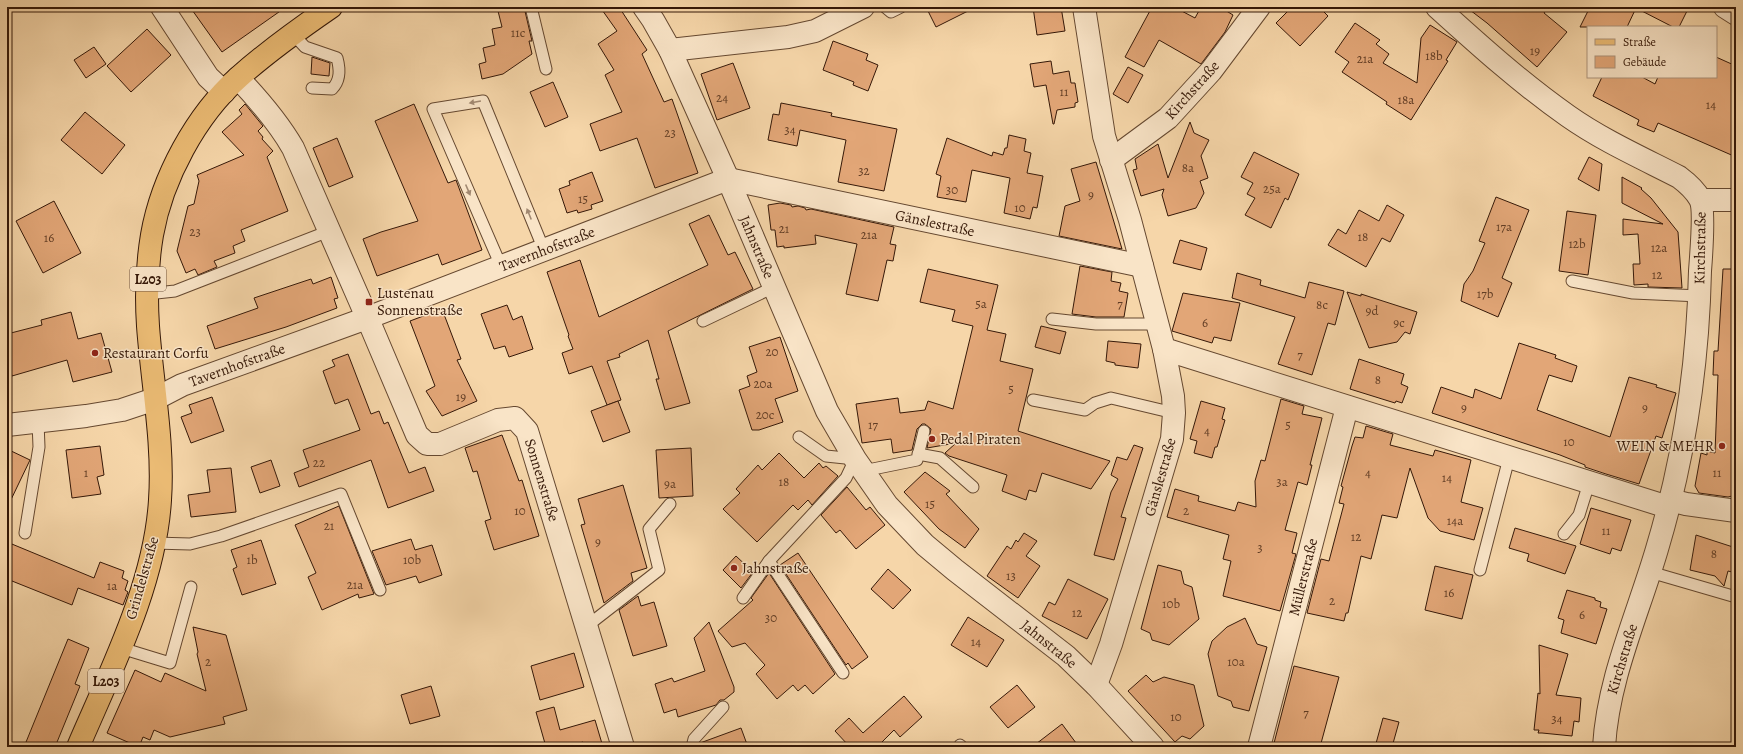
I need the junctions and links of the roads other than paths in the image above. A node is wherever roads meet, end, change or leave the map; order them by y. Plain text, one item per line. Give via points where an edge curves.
1 (162, 7) edge
2 (331, 7) edge
3 (531, 7) edge
4 (644, 7) edge
5 (863, 7) edge
6 (885, 7) edge
7 (901, 7) edge
8 (1084, 7) edge
9 (1259, 7) edge
10 (1437, 7) edge
11 (1725, 7) edge
12 (1736, 14) edge
13 (292, 33) junction
14 (670, 50) junction
15 (546, 69) dead end
16 (231, 85) junction
17 (312, 88) dead end
18 (1111, 160) junction
19 (728, 179) junction
20 (1701, 200) junction
21 (1736, 200) edge
22 (329, 231) junction
23 (544, 250) junction
24 (501, 266) junction
25 (1142, 266) junction
26 (1572, 281) dead end
27 (774, 288) junction
28 (147, 294) junction
29 (1700, 296) junction
30 (367, 318) junction
31 (1052, 319) dead end
32 (703, 321) dead end
33 (1157, 324) junction
34 (1164, 349) junction
35 (155, 399) junction
36 (1033, 400) dead end
37 (1347, 407) junction
38 (1174, 413) junction
39 (38, 422) junction
40 (7, 425) edge
41 (924, 430) dead end
42 (799, 436) dead end
43 (918, 454) junction
44 (1509, 458) junction
45 (859, 465) junction
46 (1589, 483) junction
47 (973, 487) dead end
48 (670, 504) dead end
49 (1669, 504) junction
50 (1736, 511) edge
51 (25, 533) dead end
52 (1564, 534) dead end
53 (154, 543) junction
54 (769, 561) junction
55 (1480, 570) dead end
56 (1650, 572) junction
57 (191, 586) dead end
58 (380, 590) dead end
59 (1736, 597) edge
60 (743, 598) dead end
61 (586, 626) junction
62 (121, 648) junction
63 (842, 673) dead end
64 (1096, 684) junction
65 (723, 707) dead end
66 (78, 747) edge
67 (623, 747) edge
68 (692, 747) edge
69 (1153, 747) edge
70 (1259, 747) edge
71 (1604, 747) edge

1 - 16 street via 208,77
2 - 13 main road, L203
3 - 15 lane
4 - 14 street, Jahnstraße
5 - 14 street via 815,32
6 - 7 lane via 892,12
8 - 18 street, Gänslestraße via 1104,136
9 - 18 street, Kirchstraße via 1212,71 1168,118
10 - 20 street, Kirchstraße via 1568,117 1679,177 1689,184
11 - 12 street
13 - 16 main road, L203
13 - 17 lane via 305,47 337,58 340,69 337,84 332,89
14 - 19 street, Jahnstraße
16 - 22 street via 261,103 281,128 293,148
16 - 28 main road, L203 via 200,120 176,163 152,234
18 - 25 street, Gänslestraße
19 - 23 street, Tavernhofstraße
19 - 25 street, Gänslestraße
19 - 27 street, Jahnstraße
20 - 21 street
20 - 29 street, Kirchstraße
22 - 28 lane via 175,291
22 - 30 street
23 - 24 street, Tavernhofstraße
23 -> 24 lane via 482,101 433,109
24 - 30 street, Tavernhofstraße
25 - 33 street, Gänslestraße
26 - 29 lane via 1633,293
27 - 32 lane
27 - 45 street, Jahnstraße via 827,411
28 - 35 main road, L203
29 - 49 street, Kirchstraße via 1690,399
30 - 35 street, Tavernhofstraße via 182,385
30 - 61 street, Sonnenstraße via 417,435 427,444 440,444 498,420 515,418 527,431
31 - 33 lane via 1096,324
33 - 34 street, Gänslestraße
34 - 37 street
34 - 38 street, Gänslestraße
35 - 39 street, Tavernhofstraße via 122,410
35 - 53 main road, Grindelstraße / L203 via 161,463 160,500
36 - 38 lane via 1085,410 1095,403 1111,398
37 - 44 street
37 - 70 street, Müllerstraße
38 - 64 street, Gänslestraße via 1172,439 1111,644
39 - 40 street, Tavernhofstraße
39 - 51 lane via 39,447
41 - 43 lane
42 - 45 lane via 826,456
43 - 45 lane via 917,460
43 - 47 lane via 940,458
44 - 46 street
44 - 55 lane
45 - 54 lane
45 - 64 street, Jahnstraße via 887,505 925,545 1066,656
46 - 49 street
46 - 52 lane via 1579,516
48 - 61 lane via 648,528 659,570
49 - 50 street
49 - 56 street, Kirchstraße
53 - 58 lane via 190,544 221,536 341,494
53 - 62 main road, Grindelstraße / L203
54 - 60 lane
54 - 63 lane
56 - 59 lane
56 - 71 street, Kirchstraße via 1612,690
57 - 62 lane via 170,663
61 - 67 street, Sonnenstraße
62 - 66 main road, Grindelstraße / L203
64 - 69 street, Jahnstraße
65 - 68 lane via 694,739

